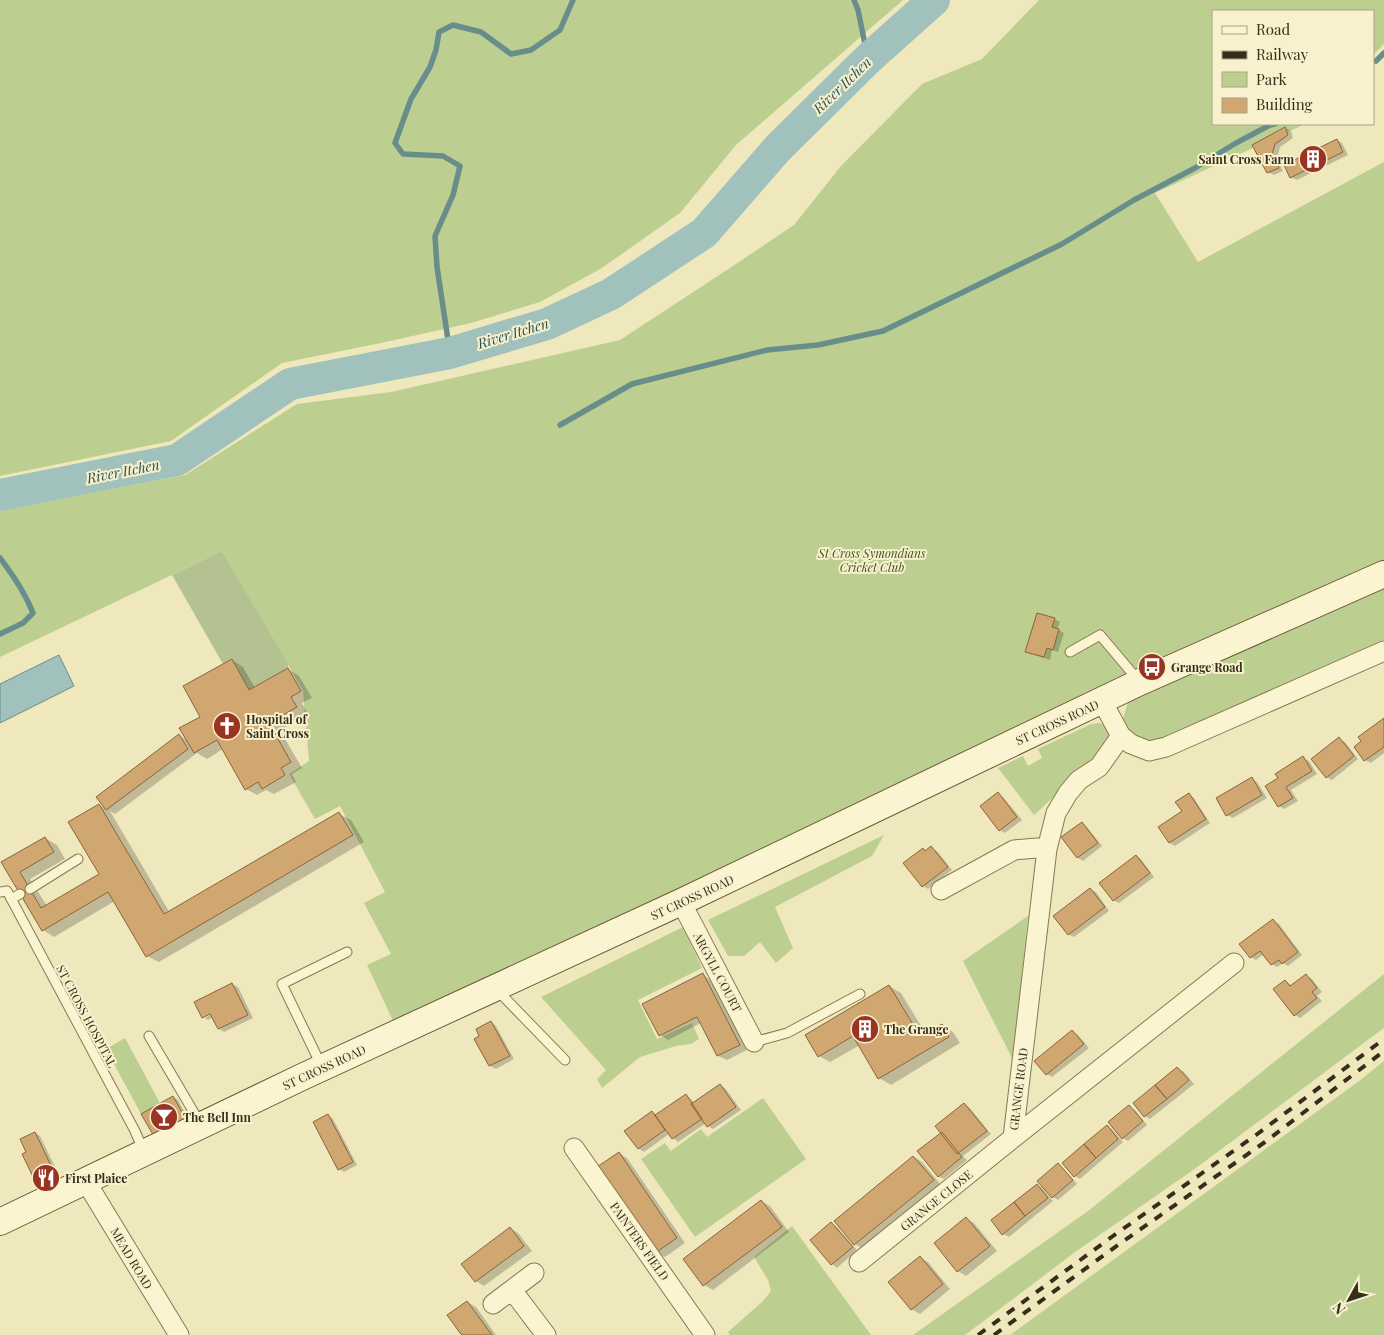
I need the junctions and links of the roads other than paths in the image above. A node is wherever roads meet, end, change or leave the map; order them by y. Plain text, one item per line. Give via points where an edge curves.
1 (1384, 574) edge
2 (1384, 651) edge
3 (1070, 652) dead end
4 (1140, 682) junction
5 (1102, 701) junction
6 (1121, 736) junction
7 (1047, 849) junction
8 (78, 859) dead end
9 (30, 889) dead end
10 (941, 890) dead end
11 (6, 894) edge
12 (20, 894) dead end
13 (682, 902) junction
14 (347, 952) dead end
15 (1234, 963) dead end
16 (496, 988) junction
17 (860, 994) dead end
18 (149, 1036) dead end
19 (754, 1042) joint
20 (565, 1060) dead end
21 (322, 1067) junction
22 (201, 1125) junction
23 (1012, 1138) junction
24 (574, 1148) dead end
25 (144, 1152) junction
26 (85, 1180) junction
27 (0, 1222) edge
28 (859, 1262) dead end
29 (534, 1273) dead end
30 (512, 1290) junction
31 (493, 1304) dead end
32 (179, 1335) edge
33 (546, 1335) edge
34 (705, 1335) edge

1 - 4 main road, ST CROSS ROAD
2 - 6 street via 1166,747 1149,751
3 - 4 lane via 1100,634
4 - 5 main road, ST CROSS ROAD
5 - 6 street
5 - 13 main road, ST CROSS ROAD
6 - 7 street, GRANGE ROAD via 1099,767 1079,780 1068,793 1056,813
7 - 10 street via 1014,850
7 - 23 street, GRANGE ROAD
8 - 9 lane
11 - 12 lane
11 - 25 lane, ST CROSS HOSPITAL
13 - 16 main road, ST CROSS ROAD
13 - 19 street, ARGYLL COURT
14 - 21 lane via 282,984
15 - 23 street, GRANGE ROAD
16 - 20 lane
16 - 21 main road, ST CROSS ROAD
17 - 19 lane via 787,1033
18 - 22 lane
21 - 22 main road, ST CROSS ROAD
22 - 25 main road, ST CROSS ROAD
23 - 28 street, GRANGE CLOSE
24 - 34 street, PAINTERS FIELD
25 - 26 main road, ST CROSS ROAD
26 - 27 main road, ST CROSS ROAD
26 - 32 street, MEAD ROAD
29 - 30 street
30 - 31 street
30 - 33 street

